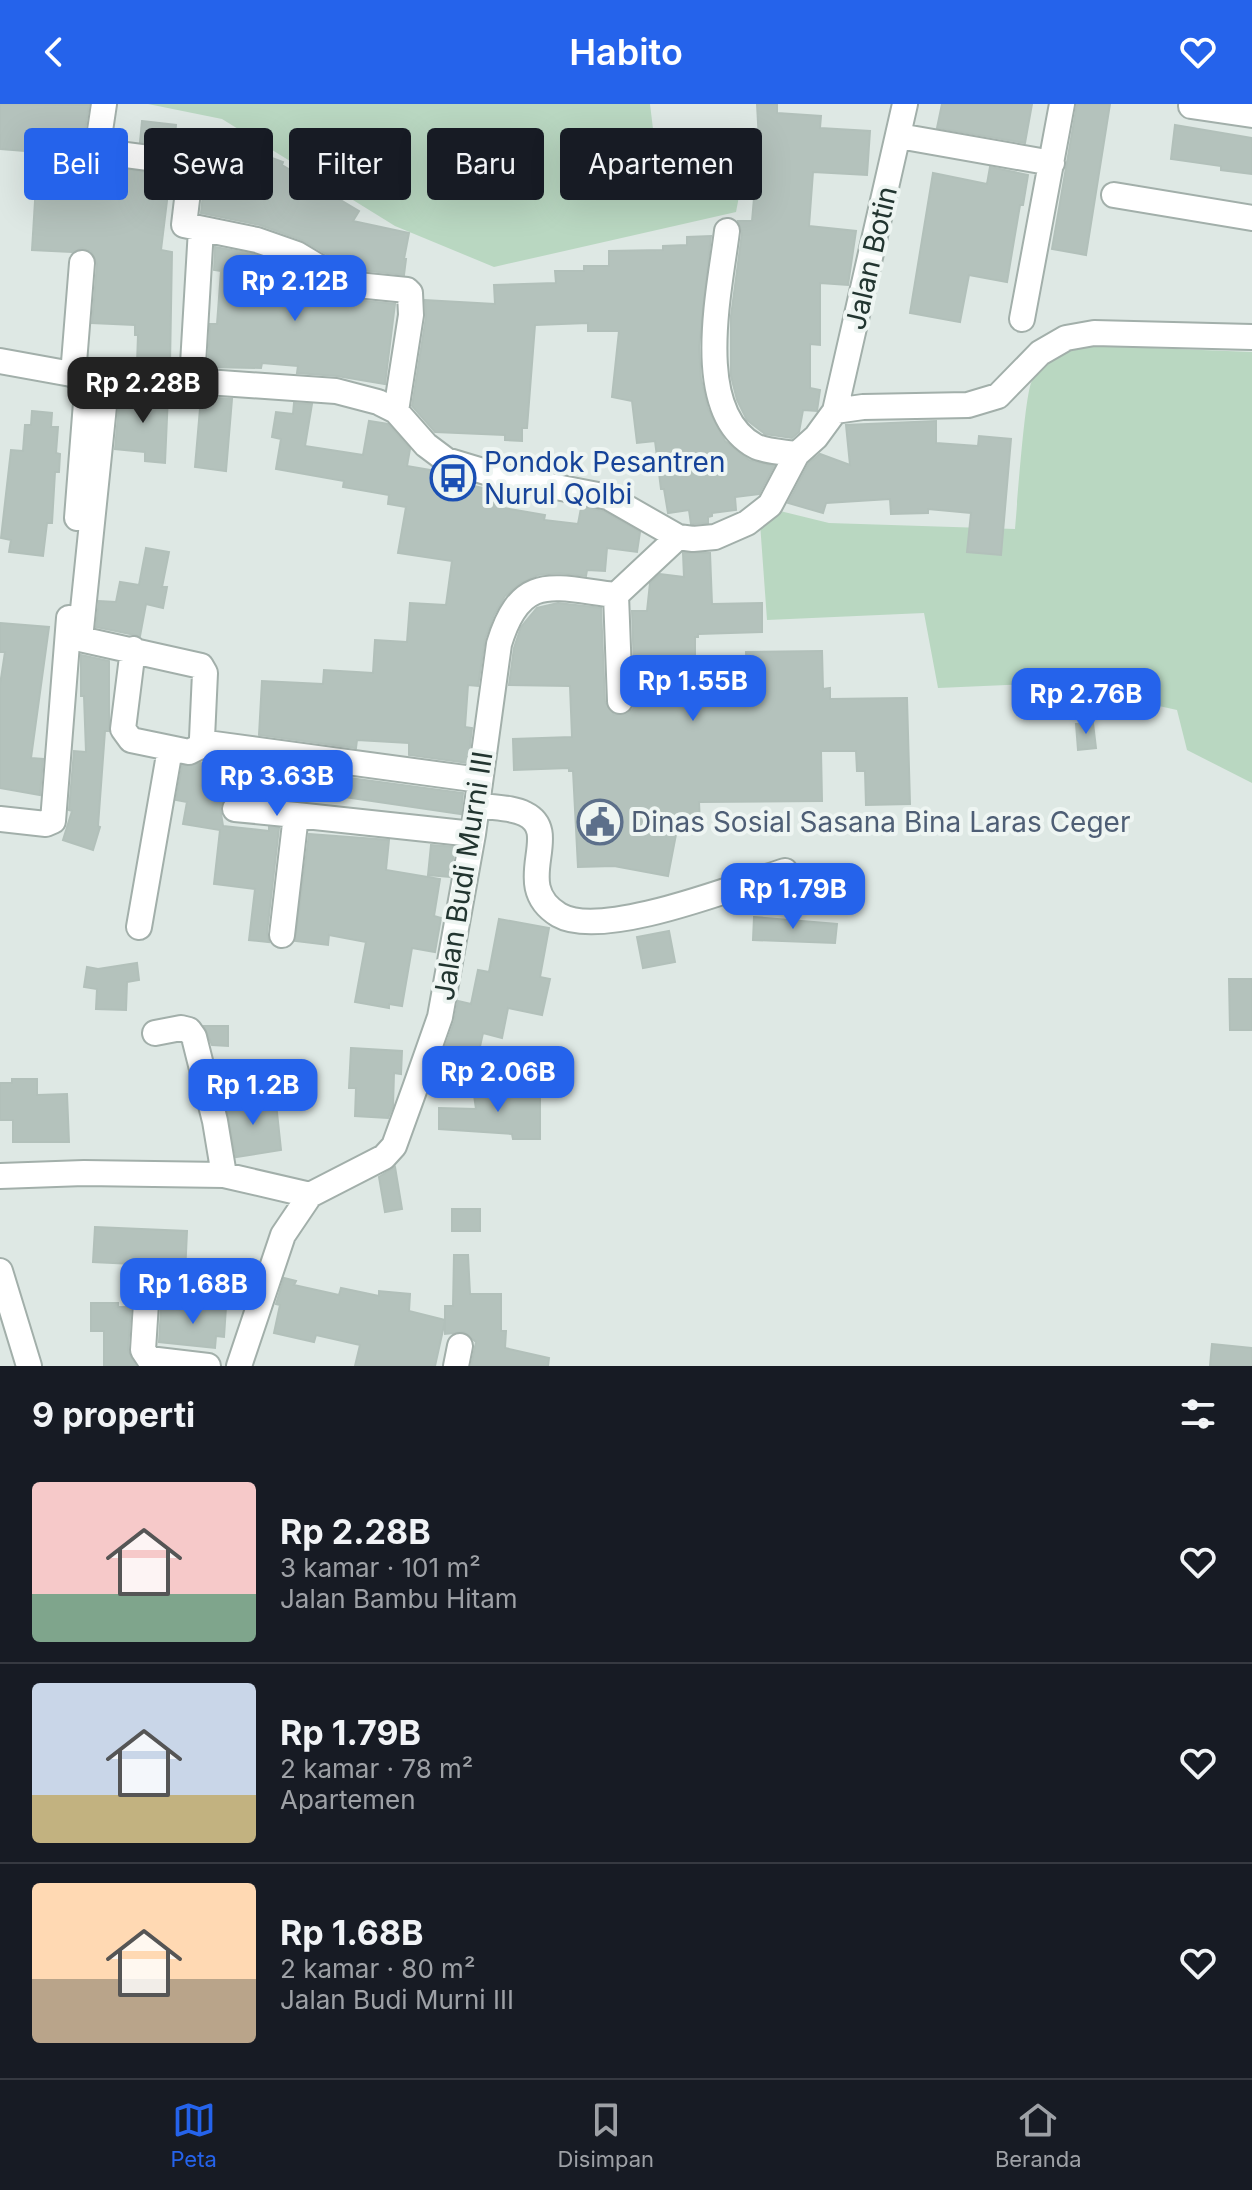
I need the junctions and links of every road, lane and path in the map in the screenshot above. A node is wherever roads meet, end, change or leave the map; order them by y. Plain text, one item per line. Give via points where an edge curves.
1 (104, 104) edge
2 (905, 104) edge
3 (1062, 104) edge
4 (1191, 106) dead end
5 (1252, 115) edge
6 (899, 136) junction
7 (1052, 163) junction
8 (1114, 195) dead end
9 (1252, 218) edge
10 (201, 229) junction
11 (727, 231) dead end
12 (82, 263) dead end
13 (1022, 319) dead end
14 (1252, 337) edge
15 (0, 361) edge
16 (89, 376) junction
17 (192, 381) junction
18 (396, 411) junction
19 (835, 411) junction
20 (797, 454) junction
21 (678, 537) junction
22 (616, 595) junction
23 (133, 649) junction
24 (620, 701) dead end
25 (207, 743) junction
26 (170, 749) junction
27 (480, 780) junction
28 (477, 805) junction
29 (235, 809) dead end
30 (296, 815) junction
31 (0, 819) edge
32 (473, 834) junction
33 (785, 871) dead end
34 (139, 927) dead end
35 (282, 935) dead end
36 (155, 1033) dead end
37 (224, 1175) junction
38 (0, 1176) edge
39 (310, 1195) junction
40 (0, 1271) edge
41 (146, 1303) dead end
42 (29, 1366) edge
43 (208, 1366) edge
44 (239, 1366) edge

1 - 10 street via 98,144 103,152 191,166 183,223
2 - 6 street, Jalan Botin
3 - 7 street
4 - 5 street
6 - 7 street
6 - 19 street, Jalan Botin
7 - 13 street
8 - 9 street
10 - 17 street
10 - 18 street via 297,254 347,284 407,290 411,315
11 - 20 street via 713,342 715,383 739,433 756,447
12 - 16 street
14 - 19 street via 1094,333 1066,338 1040,353 998,396 968,405
15 - 16 street
16 - 17 street
16 - 23 street via 80,639
16 - 31 street via 53,821
17 - 18 street via 336,391
18 - 21 street via 446,460 608,497
19 - 20 street
20 - 21 street via 770,505 747,523 715,537
21 - 22 street
22 - 24 street
22 - 27 street, Jalan Budi Murni III via 539,590 514,608 499,644
23 - 25 street via 205,670 202,738
23 - 26 street via 123,729 131,740
25 - 26 street via 189,752
25 - 27 street
26 - 34 street
27 - 28 street, Jalan Budi Murni III
28 - 32 street, Jalan Budi Murni III
28 - 33 street via 524,813 536,822 538,895 573,921 633,918
29 - 30 street
30 - 32 street
30 - 35 street
32 - 39 street, Jalan Budi Murni III via 440,1017 394,1146 384,1157
36 - 37 street via 181,1028 194,1037
37 - 38 street
37 - 39 street
39 - 44 street, Jalan Budi Murni III via 283,1235
40 - 42 street
41 - 43 street via 143,1350 149,1359

